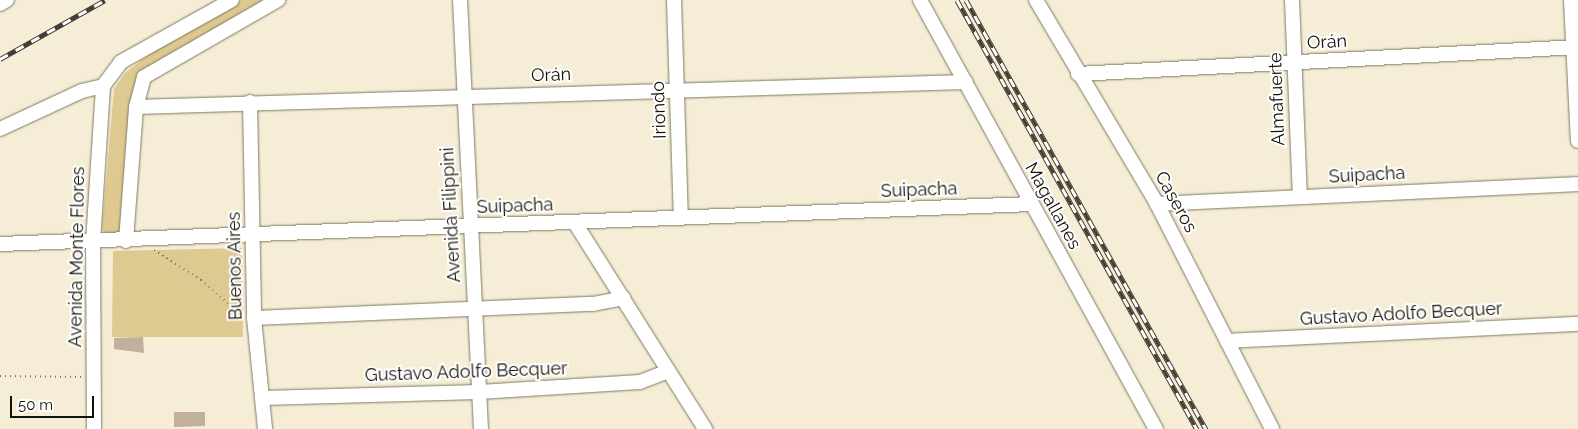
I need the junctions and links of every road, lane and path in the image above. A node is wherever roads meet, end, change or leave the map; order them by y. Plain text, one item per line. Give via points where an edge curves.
1 (7, 0) edge
2 (232, 0) edge
3 (278, 0) edge
4 (460, 0) edge
5 (674, 0) edge
6 (920, 0) edge
7 (1036, 0) edge
8 (1292, 0) edge
9 (1571, 0) edge
10 (0, 4) edge
11 (1576, 48) edge
12 (1294, 62) junction
13 (1078, 74) junction
14 (966, 82) junction
15 (103, 86) junction
16 (677, 90) junction
17 (464, 96) junction
18 (250, 102) junction
19 (136, 107) junction
20 (0, 129) edge
21 (1578, 141) edge
22 (1578, 184) edge
23 (1300, 197) junction
24 (1031, 204) junction
25 (1158, 204) junction
26 (681, 218) junction
27 (575, 223) junction
28 (470, 226) junction
29 (253, 235) junction
30 (145, 240) junction
31 (126, 241) junction
32 (93, 242) junction
33 (0, 244) edge
34 (623, 298) junction
35 (475, 309) junction
36 (254, 318) junction
37 (1578, 324) edge
38 (1227, 341) junction
39 (668, 371) junction
40 (0, 376) edge
41 (94, 377) junction
42 (479, 392) junction
43 (262, 398) junction
44 (94, 429) edge
45 (265, 429) edge
46 (482, 429) edge
47 (705, 429) edge
48 (1156, 429) edge
49 (1272, 429) edge

1 - 10 street
2 - 15 street via 121,62
3 - 19 street via 151,70 139,87
4 - 17 street, Avenida Filippini
5 - 16 street, Iriondo
6 - 14 street, Magallanes
7 - 13 street, Caseros
8 - 12 street, Almafuerte
9 - 11 street
11 - 12 street, Orán
11 - 21 street
12 - 13 street, Orán
12 - 23 street, Almafuerte
13 - 25 street, Caseros
14 - 16 street, Orán
14 - 24 street, Magallanes
15 - 20 street via 82,91
15 - 32 street, Avenida Monte Flores
16 - 17 street, Orán
16 - 26 street, Iriondo
17 - 18 street, Orán
17 - 28 street, Avenida Filippini
18 - 19 street, Orán
18 - 29 street, Buenos Aires
19 - 31 street
22 - 23 street, Suipacha
23 - 25 street, Suipacha
24 - 26 street, Suipacha
24 - 48 street, Magallanes
25 - 38 street, Caseros
26 - 27 street, Suipacha
27 - 28 street, Suipacha
27 - 34 street
28 - 29 street, Suipacha
28 - 35 street, Avenida Filippini
29 - 30 street, Suipacha
29 - 36 street, Buenos Aires
30 - 31 street, Suipacha
30 - 36 path via 235,312
31 - 32 street, Suipacha
32 - 33 street, Suipacha
32 - 41 street, Avenida Monte Flores
34 - 35 street via 594,304
34 - 39 street
35 - 36 street
35 - 42 street, Avenida Filippini
36 - 43 street, Buenos Aires
37 - 38 street, Gustavo Adolfo Becquer
38 - 49 street, Caseros
39 - 42 street, Gustavo Adolfo Becquer via 640,382
39 - 47 street
40 - 41 path
41 - 44 street, Avenida Monte Flores
42 - 43 street, Gustavo Adolfo Becquer
42 - 46 street, Avenida Filippini
43 - 45 street, Buenos Aires

